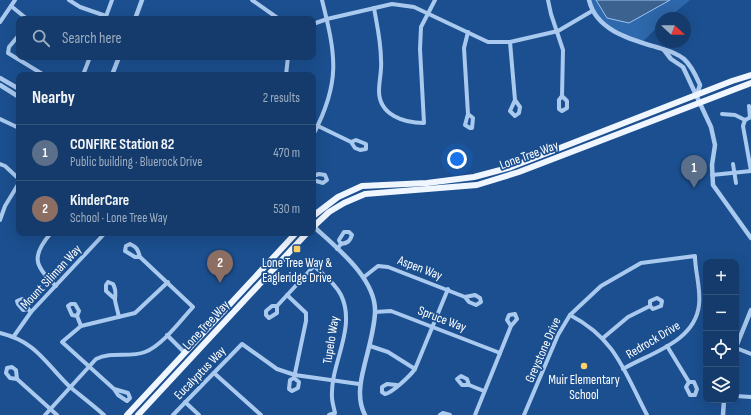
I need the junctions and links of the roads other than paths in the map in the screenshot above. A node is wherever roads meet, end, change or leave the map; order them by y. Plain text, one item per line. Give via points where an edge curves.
1 (16, 0) edge
2 (69, 0) edge
3 (112, 0) edge
4 (142, 0) edge
5 (252, 0) edge
6 (322, 0) edge
7 (435, 0) edge
8 (548, 0) edge
9 (589, 0) edge
10 (11, 6) junction
11 (374, 8) junction
12 (592, 11) junction
13 (428, 12) junction
14 (23, 16) edge
15 (100, 16) edge
16 (106, 16) edge
17 (136, 16) edge
18 (275, 16) edge
19 (327, 19) junction
20 (0, 22) edge
21 (316, 23) edge
22 (558, 31) junction
23 (468, 32) junction
24 (16, 39) edge
25 (510, 42) junction
26 (664, 50) junction
27 (16, 58) edge
28 (19, 60) edge
29 (89, 60) edge
30 (119, 60) edge
31 (288, 60) edge
32 (39, 72) edge
33 (84, 72) edge
34 (113, 72) edge
35 (286, 72) edge
36 (751, 75) edge
37 (0, 78) edge
38 (751, 83) edge
39 (0, 85) edge
40 (16, 88) edge
41 (697, 94) junction
42 (16, 95) edge
43 (562, 96) dead end
44 (515, 100) dead end
45 (701, 102) junction
46 (749, 106) dead end
47 (468, 114) dead end
48 (722, 114) dead end
49 (750, 117) edge
50 (0, 119) edge
51 (745, 120) junction
52 (318, 126) junction
53 (16, 127) edge
54 (316, 130) edge
55 (350, 142) dead end
56 (0, 164) edge
57 (732, 164) dead end
58 (751, 171) edge
59 (734, 173) junction
60 (316, 175) edge
61 (712, 175) junction
62 (16, 176) edge
63 (316, 181) edge
64 (736, 183) dead end
65 (16, 188) edge
66 (316, 214) edge
67 (0, 220) edge
68 (316, 223) edge
69 (316, 229) edge
70 (48, 236) edge
71 (102, 236) edge
72 (293, 236) edge
73 (304, 236) edge
74 (751, 238) edge
75 (341, 244) dead end
76 (337, 249) junction
77 (695, 256) joint
78 (140, 257) dead end
79 (364, 277) junction
80 (168, 282) junction
81 (56, 286) junction
82 (246, 287) junction
83 (448, 289) junction
84 (287, 295) junction
85 (465, 297) dead end
86 (115, 299) dead end
87 (277, 306) dead end
88 (650, 306) dead end
89 (751, 310) edge
90 (375, 312) junction
91 (570, 315) junction
92 (78, 316) dead end
93 (230, 316) junction
94 (119, 317) junction
95 (81, 326) junction
96 (433, 326) junction
97 (511, 326) dead end
98 (0, 333) edge
99 (167, 335) junction
100 (14, 336) junction
101 (603, 338) junction
102 (739, 340) edge
103 (370, 346) junction
104 (667, 346) junction
105 (739, 348) edge
106 (185, 353) junction
107 (500, 353) junction
108 (751, 354) edge
109 (90, 368) junction
110 (415, 369) junction
111 (623, 369) junction
112 (214, 373) junction
113 (295, 376) junction
114 (17, 379) dead end
115 (334, 381) junction
116 (689, 382) dead end
117 (359, 384) junction
118 (397, 385) dead end
119 (469, 385) dead end
120 (70, 387) junction
121 (114, 389) dead end
122 (484, 391) junction
123 (739, 396) edge
124 (751, 397) edge
125 (185, 402) junction
126 (724, 403) edge
127 (51, 409) junction
128 (45, 415) edge
129 (57, 415) edge
130 (104, 415) edge
131 (127, 415) edge
132 (138, 415) edge
133 (173, 415) edge
134 (199, 415) edge
135 (260, 415) edge
136 (330, 415) edge
137 (365, 415) edge
138 (440, 415) edge
139 (450, 415) edge
140 (474, 415) edge
141 (524, 415) edge
142 (647, 415) edge
143 (723, 415) edge

1 - 10 street
2 - 15 street
3 - 16 street
4 - 17 street
5 - 18 street
6 - 19 street
7 - 13 street
8 - 22 street via 550,14
9 - 12 street
10 - 14 street
10 - 20 street
11 - 13 street via 392,4
11 - 13 street via 382,62 379,93 382,102 389,114 402,120 424,123 420,49 421,27
11 - 19 street
12 - 22 street
12 - 26 street via 615,33
13 - 23 street
19 - 21 street
19 - 52 street via 334,63 330,96
22 - 25 street
22 - 43 street via 563,50
23 - 25 street via 488,42
23 - 47 street via 464,48
24 - 27 street via 8,53
25 - 44 street
26 - 41 street via 671,59 683,67
26 - 41 street via 679,56 691,67 700,85
28 - 32 street
29 - 33 street
30 - 34 street
31 - 35 street
36 - 41 main road, Lone Tree Way
37 - 40 street
38 - 45 main road, Lone Tree Way
39 - 42 street
41 - 45 street
41 - 66 main road, Lone Tree Way via 511,167 474,177 427,183 362,186 338,197
45 - 61 street via 715,145
45 - 68 main road, Lone Tree Way via 519,172 477,185 365,194 344,203
46 - 49 street
48 - 51 street via 736,115
49 - 51 street
50 - 53 street
51 - 58 street via 743,126
52 - 54 street
52 - 55 street
56 - 62 street
57 - 59 street
58 - 59 street
59 - 61 street
59 - 64 street
60 - 63 street via 325,175 326,180 323,183
61 - 74 street via 713,185
65 - 67 street
69 - 76 street
70 - 81 street via 40,246 38,266
71 - 81 street, Mount Siliman Way
72 - 82 main road, Lone Tree Way
73 - 93 main road, Lone Tree Way
75 - 76 street
76 - 79 street
77 - 91 street, Greystone Drive via 641,263 601,286
77 - 104 street, Redrock Drive via 700,288 699,306 688,331
78 - 80 street
79 - 83 street, Aspen Way via 378,266 388,266
79 - 90 street via 372,294
80 - 94 street via 135,313
80 - 99 street via 193,307
81 - 100 street, Mount Siliman Way via 30,310
82 - 93 main road via 247,294
82 - 106 main road, Lone Tree Way
83 - 85 street, Aspen Way
83 - 96 street
84 - 87 street
84 - 113 street via 306,313
84 - 115 street, Tupelo Way via 314,266 341,294 346,308 346,324
86 - 94 street
88 - 101 street via 628,317
89 - 102 street
90 - 96 street, Spruce Way via 391,311
90 - 103 street
91 - 101 street
91 - 141 street, Greystone Drive via 558,335
92 - 95 street
93 - 132 main road, Lone Tree Way
94 - 95 street
95 - 109 street via 62,342
96 - 107 street, Spruce Way
96 - 110 street
97 - 107 street
98 - 100 street
99 - 106 street
99 - 109 street via 145,352 104,355 96,359
100 - 120 street via 34,348
101 - 111 street
103 - 110 street via 388,352
103 - 117 street
104 - 111 street, Redrock Drive
104 - 116 street
105 - 108 street
106 - 131 main road, Lone Tree Way
107 - 122 street
109 - 120 street
109 - 121 street
110 - 118 street via 407,380
111 - 142 street
112 - 113 street, Eucalyptus Way via 242,344 277,369
112 - 125 street, Eucalyptus Way
112 - 135 street
113 - 115 street
114 - 127 street
115 - 117 street
115 - 136 street, Tupelo Way via 332,397 335,413
117 - 137 street
119 - 122 street
120 - 127 street
120 - 130 street
122 - 140 street
123 - 124 street
125 - 133 street, Eucalyptus Way
125 - 134 street
126 - 143 street
127 - 128 street
127 - 129 street
138 - 139 street

